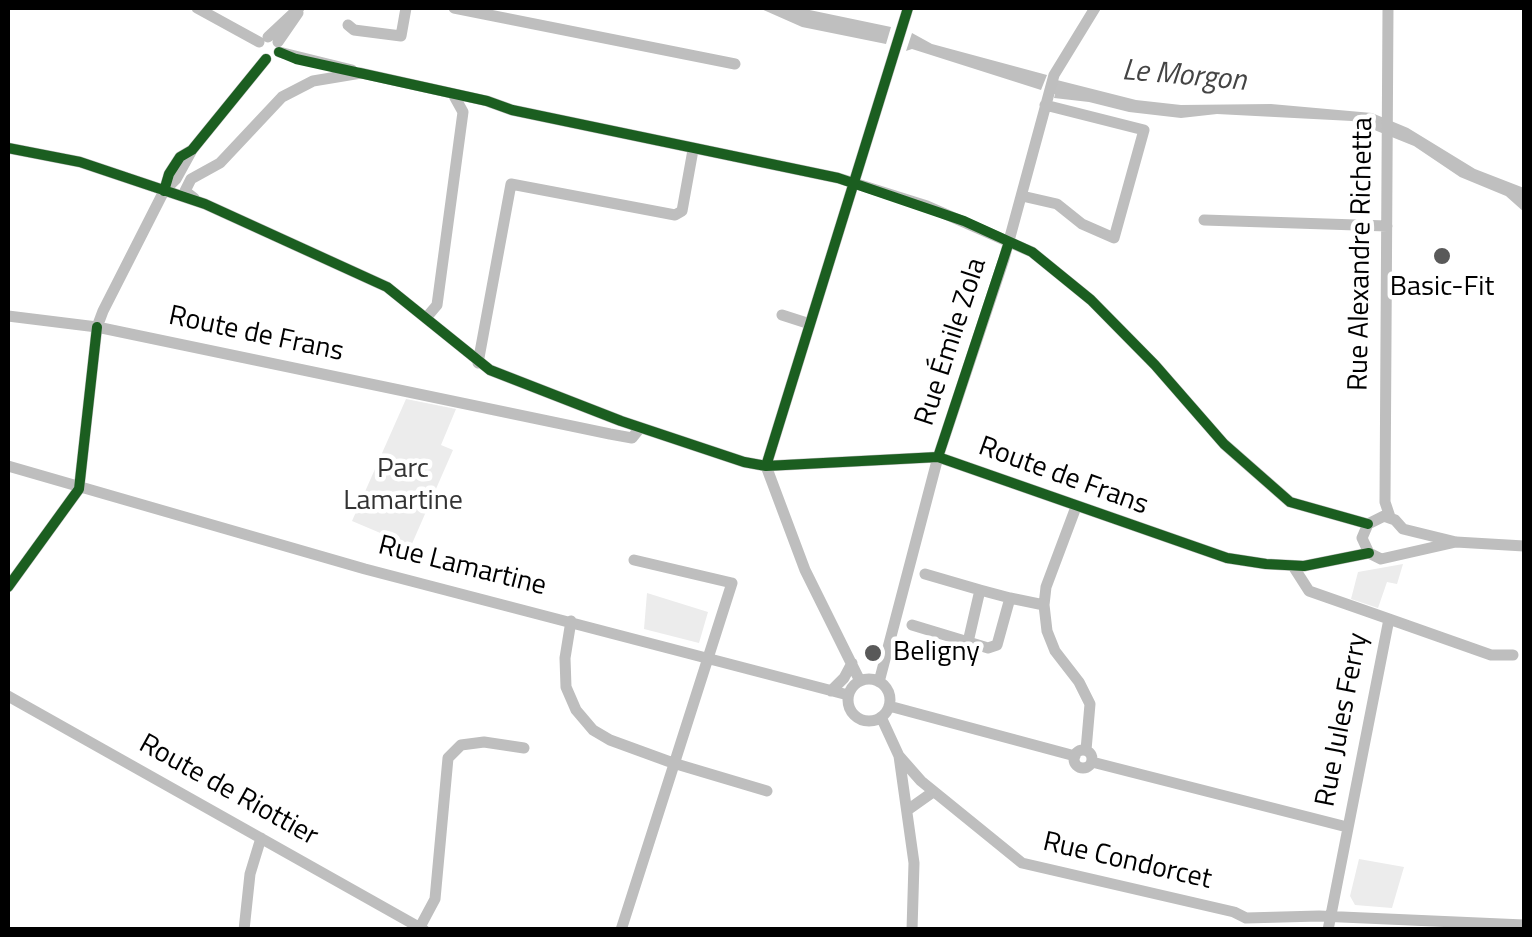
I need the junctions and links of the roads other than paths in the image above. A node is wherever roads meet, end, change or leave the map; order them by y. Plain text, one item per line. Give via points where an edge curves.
1 (197, 8) edge
2 (300, 8) edge
3 (406, 8) edge
4 (454, 8) edge
5 (908, 8) edge
6 (1095, 8) edge
7 (1388, 8) edge
8 (348, 26) dead end
9 (268, 48) junction
10 (735, 64) dead end
11 (362, 72) junction
12 (452, 94) junction
13 (1046, 103) junction
14 (8, 148) edge
15 (693, 150) junction
16 (854, 183) junction
17 (164, 191) junction
18 (1022, 196) junction
19 (205, 204) junction
20 (1204, 220) dead end
21 (1387, 226) junction
22 (1009, 242) junction
23 (782, 315) dead end
24 (8, 316) edge
25 (426, 318) junction
26 (810, 324) junction
27 (97, 328) junction
28 (478, 363) junction
29 (623, 422) junction
30 (640, 428) junction
31 (610, 434) junction
32 (938, 456) junction
33 (8, 466) edge
34 (766, 466) junction
35 (79, 489) junction
36 (1076, 507) junction
37 (1379, 520) junction
38 (1404, 529) junction
39 (1456, 542) junction
40 (1524, 546) edge
41 (1369, 553) junction
42 (1399, 553) junction
43 (634, 560) dead end
44 (1314, 564) junction
45 (1292, 566) junction
46 (925, 574) dead end
47 (1303, 578) junction
48 (8, 587) edge
49 (980, 590) junction
50 (1010, 598) junction
51 (1044, 605) junction
52 (1390, 619) junction
53 (570, 621) junction
54 (912, 625) dead end
55 (968, 642) junction
56 (1514, 656) dead end
57 (708, 657) junction
58 (852, 662) junction
59 (860, 681) junction
60 (879, 682) junction
61 (831, 691) junction
62 (848, 695) junction
63 (8, 696) edge
64 (885, 711) junction
65 (524, 748) dead end
66 (900, 756) junction
67 (1084, 756) junction
68 (673, 763) junction
69 (927, 786) junction
70 (767, 791) dead end
71 (907, 804) junction
72 (1347, 827) junction
73 (261, 838) junction
74 (1329, 923) edge
75 (1250, 924) edge
76 (1524, 926) edge
77 (422, 928) edge
78 (244, 930) edge
79 (621, 930) edge
80 (912, 930) edge

1 - 9 street
2 - 9 street via 291,28
3 - 8 street via 401,36
4 - 10 street
5 - 16 street
6 - 13 street, Rue Émile Zola via 1054,75
7 - 21 street, Rue Alexandre Richetta
9 - 11 street
9 - 17 street
11 - 12 street
11 - 19 street via 313,81 282,97 220,163 191,179 185,191
12 - 15 street
12 - 25 street via 463,112 437,305
13 - 18 street, Rue Émile Zola
13 - 18 street via 1144,130 1114,238 1057,204
14 - 17 street, Route de Frans via 80,162
15 - 16 street
15 - 28 street via 682,210 674,216 511,184
16 - 22 street
16 - 26 street
17 - 19 street, Route de Frans
17 - 27 street
18 - 22 street, Rue Émile Zola
19 - 25 street, Route de Frans via 387,287
20 - 21 street
21 - 37 street, Rue Alexandre Richetta via 1385,502
22 - 32 street, Rue Émile Zola
22 - 37 street via 1032,252 1091,300 1224,444 1290,502
23 - 26 street
24 - 27 street, Route de Frans
25 - 28 street, Route de Frans
26 - 34 street
27 - 31 street, Route de Frans
27 - 35 street
28 - 29 street, Route de Frans
29 - 30 street, Route de Frans
29 - 31 street
30 - 31 street, Route de Frans via 632,438
30 - 34 street, Route de Frans
32 - 34 street, Route de Frans
32 - 36 street, Route de Frans
32 - 60 street, Rue Émile Zola
33 - 35 street, Rue Lamartine
34 - 58 street via 805,570
35 - 48 street
35 - 53 street, Rue Lamartine
36 - 45 street, Route de Frans via 1227,558
36 - 51 street
37 - 38 street
37 - 41 street via 1362,538
38 - 39 street
38 - 42 street
39 - 40 street
39 - 42 street
41 - 42 street via 1381,559
41 - 44 street, Route de Frans
43 - 57 street via 732,584
44 - 45 street, Route de Frans
44 - 47 street
45 - 47 street, Rue Jules Ferry
46 - 49 street
47 - 52 street, Rue Jules Ferry via 1309,592
49 - 50 street
49 - 55 street
50 - 51 street
50 - 55 street via 997,645
51 - 67 street via 1055,651 1090,704
52 - 56 street via 1490,655
52 - 72 street, Rue Jules Ferry
53 - 57 street, Rue Lamartine
53 - 68 street via 566,687 576,710 610,740
54 - 55 street
57 - 61 street, Rue Lamartine
57 - 68 street
58 - 59 street
58 - 61 street
59 - 60 street
59 - 62 street
60 - 64 street via 887,690
61 - 62 street, Rue Lamartine
62 - 64 street via 854,715 867,721
63 - 73 street, Route de Riottier
64 - 66 street, Rue Condorcet
64 - 67 street
65 - 77 street via 461,745 448,758 435,899
66 - 69 street, Rue Condorcet
66 - 71 street
67 - 72 street
68 - 70 street
68 - 79 street
69 - 71 street
69 - 75 street, Rue Condorcet via 1022,864 1234,912
71 - 80 street
72 - 74 street, Rue Jules Ferry
73 - 77 street, Route de Riottier
73 - 78 street
74 - 75 street, Rue Condorcet
74 - 76 street, Rue Condorcet

